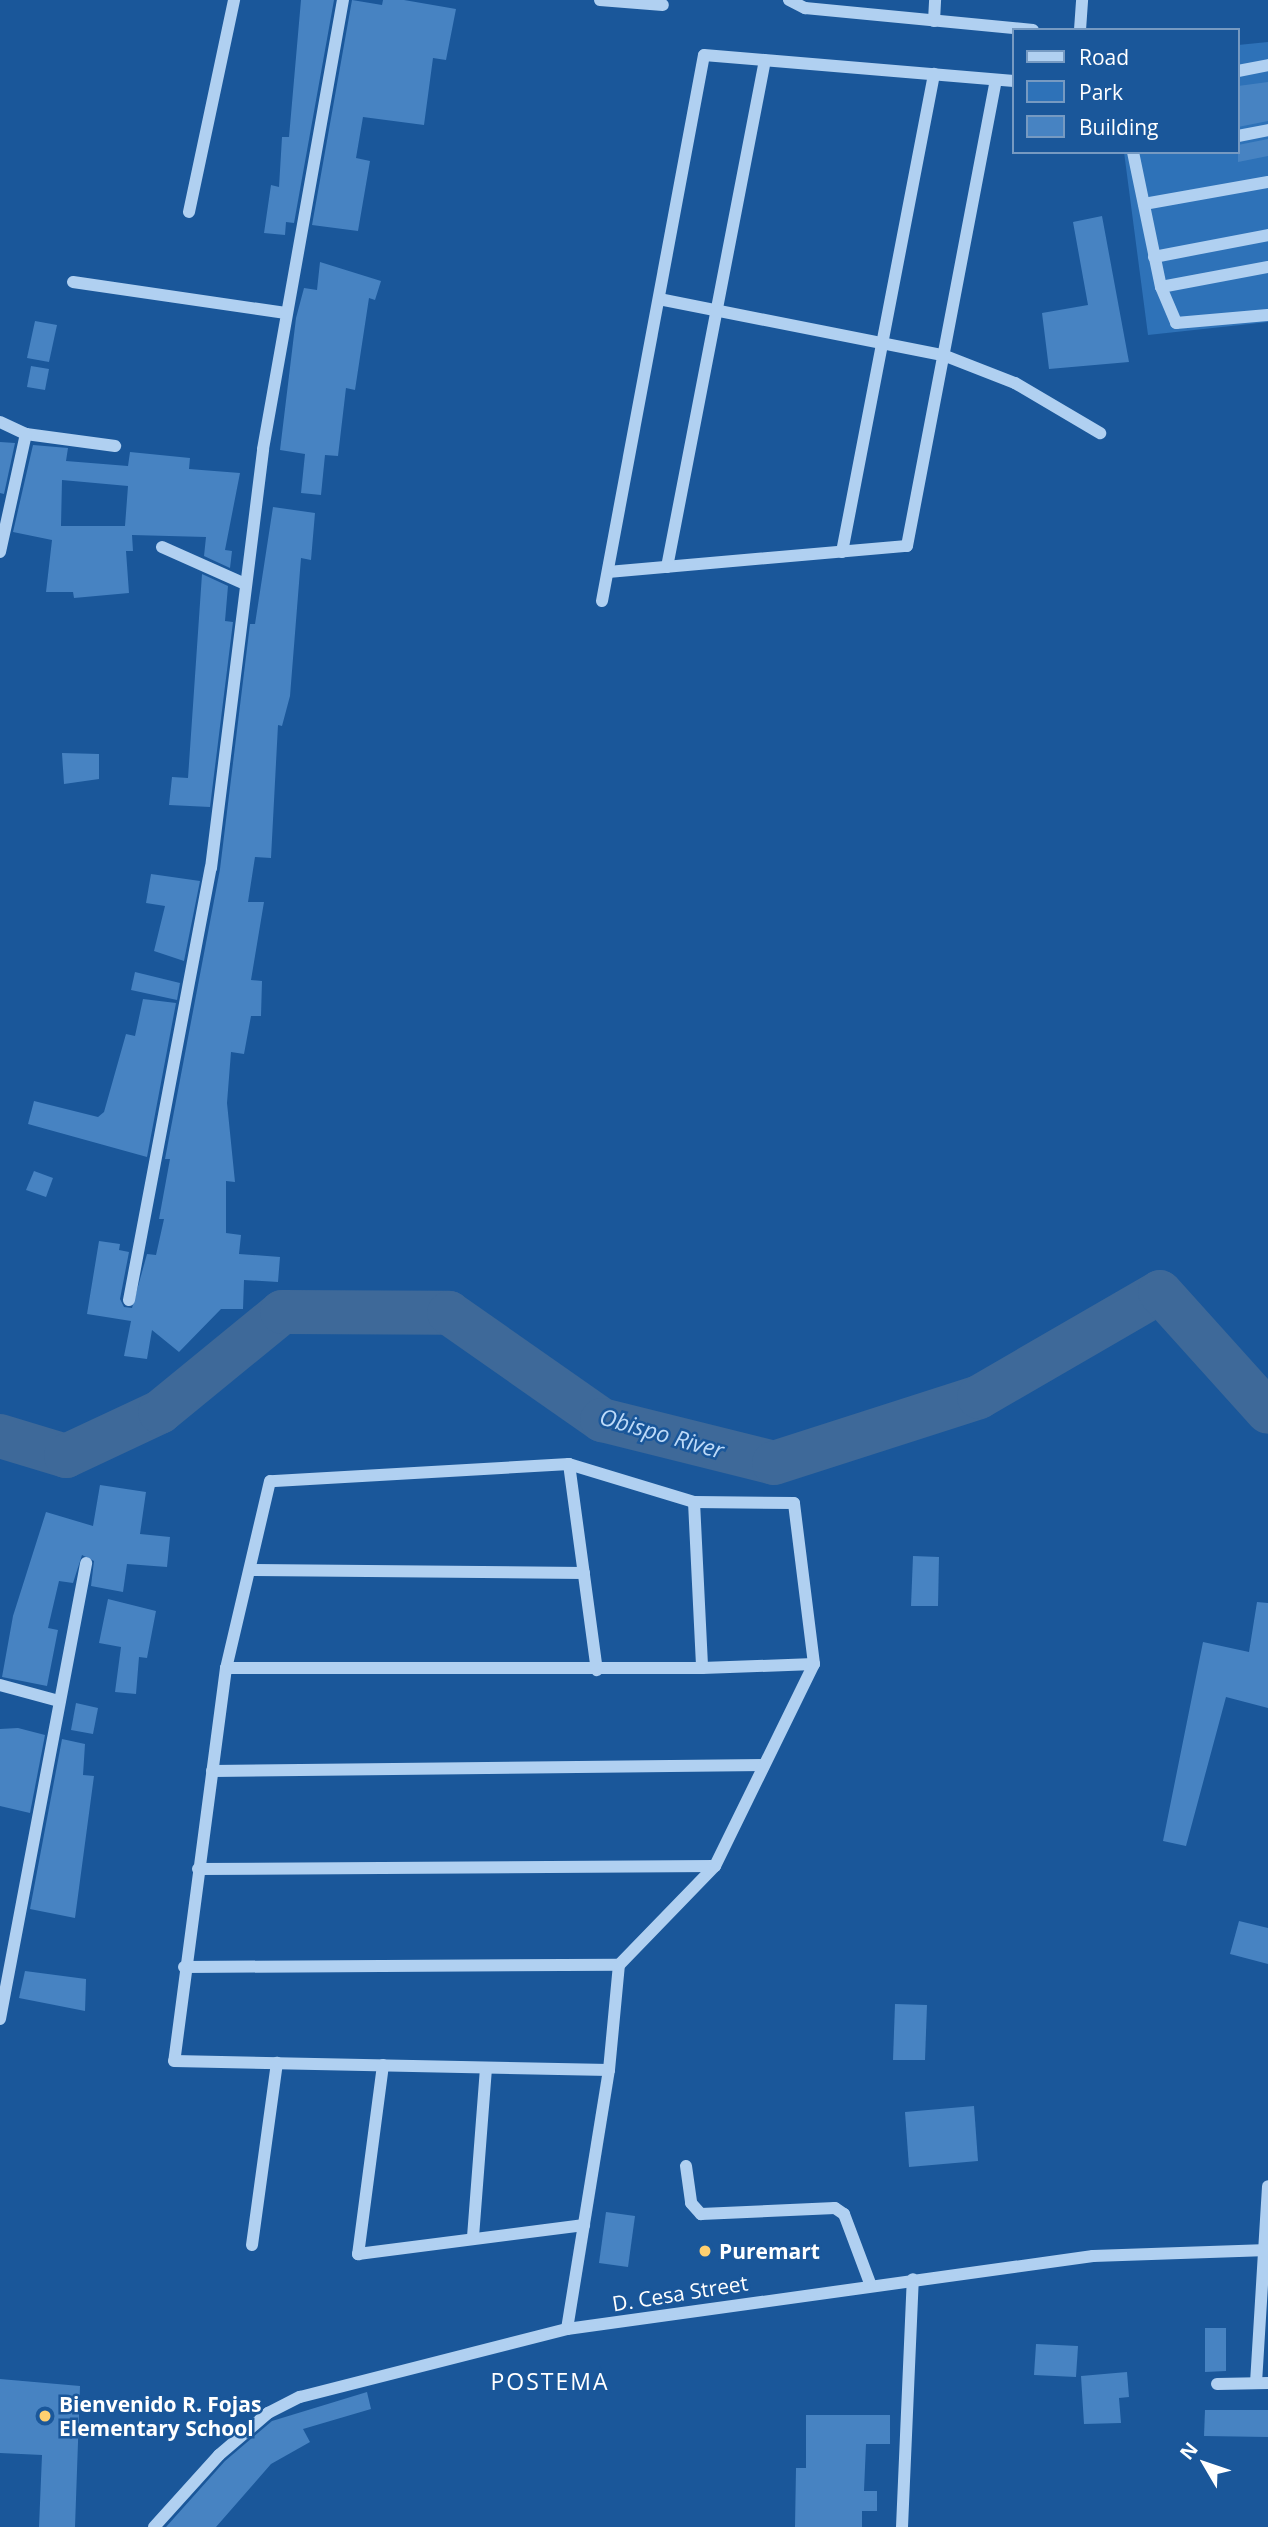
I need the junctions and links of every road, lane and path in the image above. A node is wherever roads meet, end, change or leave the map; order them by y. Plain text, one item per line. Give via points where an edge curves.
1 (234, 0) edge
2 (343, 0) edge
3 (600, 0) edge
4 (789, 0) edge
5 (935, 0) edge
6 (1082, 0) edge
7 (663, 5) dead end
8 (934, 21) junction
9 (1012, 28) edge
10 (1080, 28) edge
11 (765, 60) junction
12 (1268, 65) edge
13 (1240, 71) edge
14 (934, 74) junction
15 (996, 80) junction
16 (1012, 81) edge
17 (1268, 130) edge
18 (1240, 136) edge
19 (1138, 154) edge
20 (1268, 182) edge
21 (1144, 204) junction
22 (189, 212) dead end
23 (1268, 235) edge
24 (1154, 257) junction
25 (1268, 267) edge
26 (72, 282) dead end
27 (1161, 287) junction
28 (659, 299) junction
29 (717, 310) junction
30 (286, 313) junction
31 (1268, 315) edge
32 (882, 344) junction
33 (943, 355) junction
34 (0, 422) edge
35 (1100, 433) dead end
36 (26, 434) junction
37 (115, 446) dead end
38 (162, 547) dead end
39 (0, 552) edge
40 (842, 552) junction
41 (667, 567) junction
42 (608, 572) junction
43 (245, 584) junction
44 (602, 601) dead end
45 (128, 1300) dead end
46 (569, 1464) junction
47 (694, 1502) junction
48 (86, 1563) dead end
49 (250, 1570) junction
50 (584, 1573) junction
51 (814, 1664) junction
52 (226, 1668) junction
53 (702, 1668) junction
54 (597, 1670) junction
55 (0, 1685) edge
56 (59, 1701) junction
57 (764, 1765) junction
58 (212, 1771) junction
59 (715, 1866) junction
60 (198, 1869) junction
61 (619, 1965) junction
62 (184, 1967) junction
63 (0, 2019) edge
64 (277, 2063) junction
65 (383, 2065) junction
66 (486, 2068) junction
67 (609, 2070) junction
68 (685, 2166) dead end
69 (1268, 2186) edge
70 (584, 2225) junction
71 (473, 2237) junction
72 (252, 2245) dead end
73 (1264, 2250) edge
74 (913, 2279) junction
75 (870, 2283) junction
76 (1264, 2298) edge
77 (567, 2329) junction
78 (1262, 2383) edge
79 (1217, 2384) dead end
80 (154, 2527) edge
81 (902, 2527) edge

1 - 22 street
2 - 30 street
3 - 7 street
4 - 8 street via 805,8
5 - 8 street
6 - 10 street
8 - 9 street
11 - 14 street
11 - 28 street via 704,55
11 - 29 street
12 - 13 street
14 - 15 street
14 - 32 street
15 - 16 street
15 - 33 street
17 - 18 street
19 - 21 street
20 - 21 street
21 - 24 street
23 - 24 street
24 - 27 street
25 - 27 street
26 - 30 street
27 - 31 street via 1172,319 1182,326
28 - 29 street
28 - 42 street
29 - 32 street
29 - 41 street
30 - 43 street
32 - 33 street
32 - 40 street
33 - 35 street via 1015,383
33 - 40 street via 906,546
34 - 36 street
36 - 37 street
36 - 39 street
38 - 43 street
40 - 41 street
41 - 42 street
42 - 44 street
43 - 45 street via 211,868
46 - 47 street
46 - 49 street via 270,1481
46 - 50 street
47 - 51 street via 794,1503
47 - 53 street
48 - 56 street
49 - 50 street
49 - 52 street
50 - 54 street
51 - 53 street
51 - 57 street
52 - 54 street
52 - 58 street
53 - 54 street
55 - 56 street
56 - 63 street
57 - 58 street
57 - 59 street
58 - 60 street
59 - 60 street
59 - 61 street
60 - 62 street
61 - 62 street
61 - 67 street
62 - 64 street via 174,2060
64 - 65 street
64 - 72 street
65 - 66 street
65 - 71 street via 358,2254
66 - 67 street
66 - 71 street
67 - 70 street
68 - 75 street via 691,2203 701,2214 835,2208 844,2214
69 - 73 street
70 - 71 street
70 - 77 street
73 - 74 street, D. Cesa Street via 1093,2256
73 - 76 street
74 - 75 street, D. Cesa Street
74 - 81 street
75 - 77 street, D. Cesa Street
76 - 78 street
77 - 80 street, D. Cesa Street via 300,2398 268,2413 219,2455
78 - 79 street

